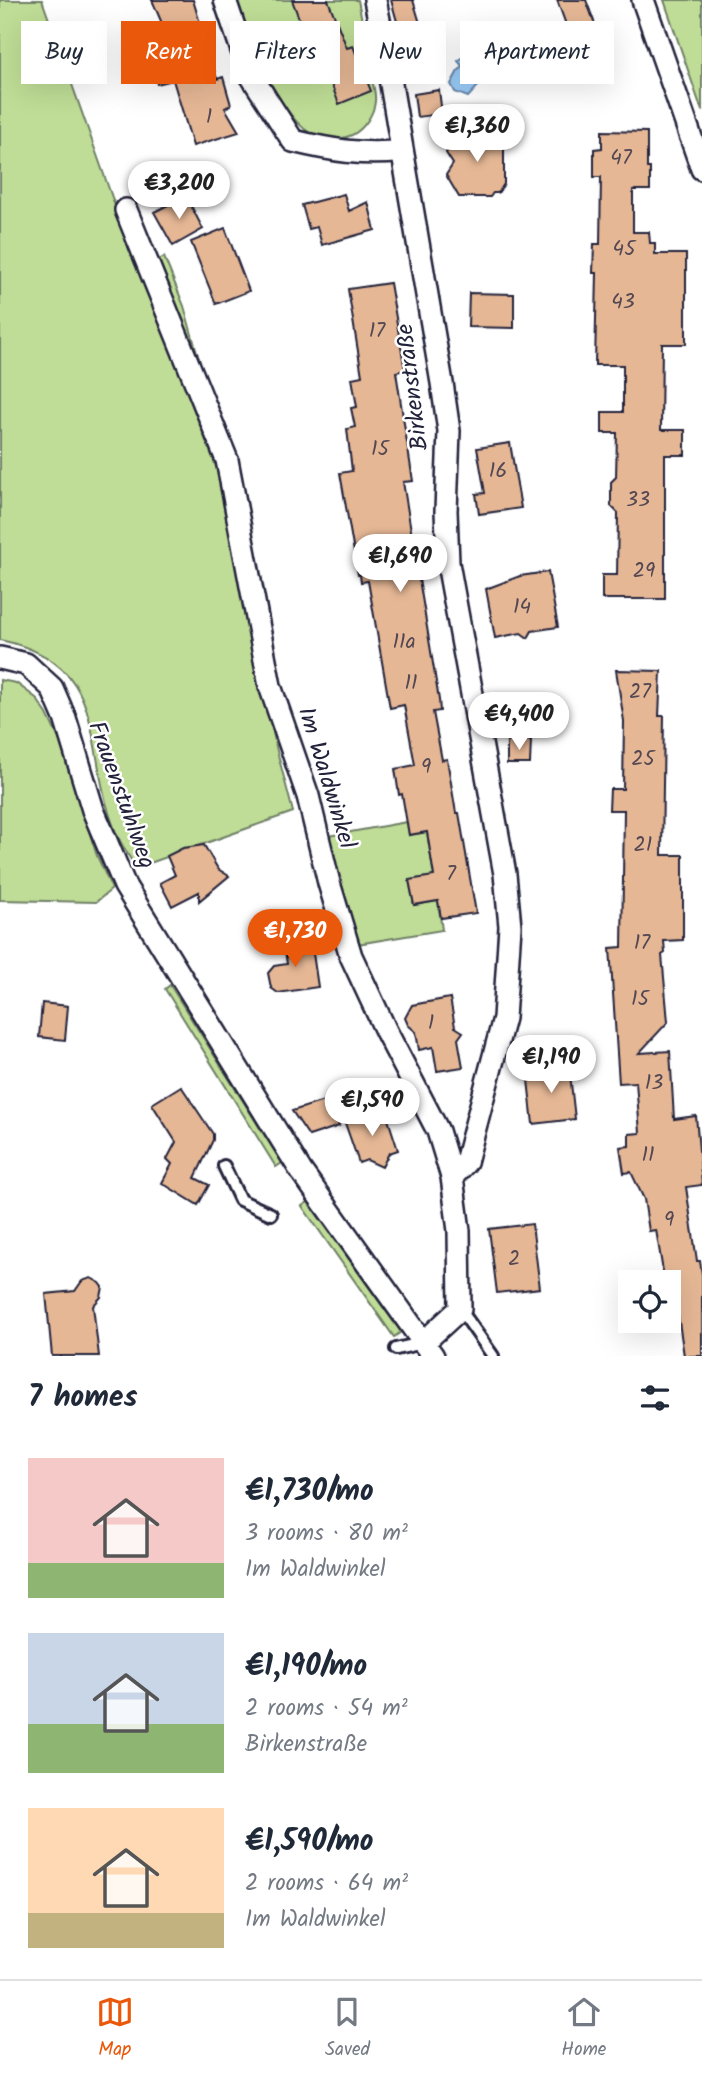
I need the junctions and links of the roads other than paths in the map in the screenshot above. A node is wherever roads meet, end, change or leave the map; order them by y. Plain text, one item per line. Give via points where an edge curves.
1 (225, 0) edge
2 (375, 0) edge
3 (643, 0) edge
4 (402, 151) junction
5 (702, 169) edge
6 (127, 209) dead end
7 (0, 658) edge
8 (224, 1166) dead end
9 (452, 1177) junction
10 (271, 1214) dead end
11 (460, 1309) junction
12 (396, 1349) dead end
13 (428, 1350) edge
14 (494, 1356) edge

1 - 4 street via 250,74 293,141 336,152
2 - 4 street, Birkenstraße
3 - 5 street
4 - 9 street, Birkenstraße via 449,431 448,563 505,874 510,926 504,1018 466,1162
6 - 9 street, Im Waldwinkel via 227,460 270,686 308,796 351,956 438,1132
7 - 13 street, Frauenstuhlweg via 26,664 52,688 93,810 125,886 301,1171
8 - 10 lane via 240,1200
9 - 11 street, Im Waldwinkel via 459,1231
11 - 13 street
11 - 14 lane
12 - 13 lane

